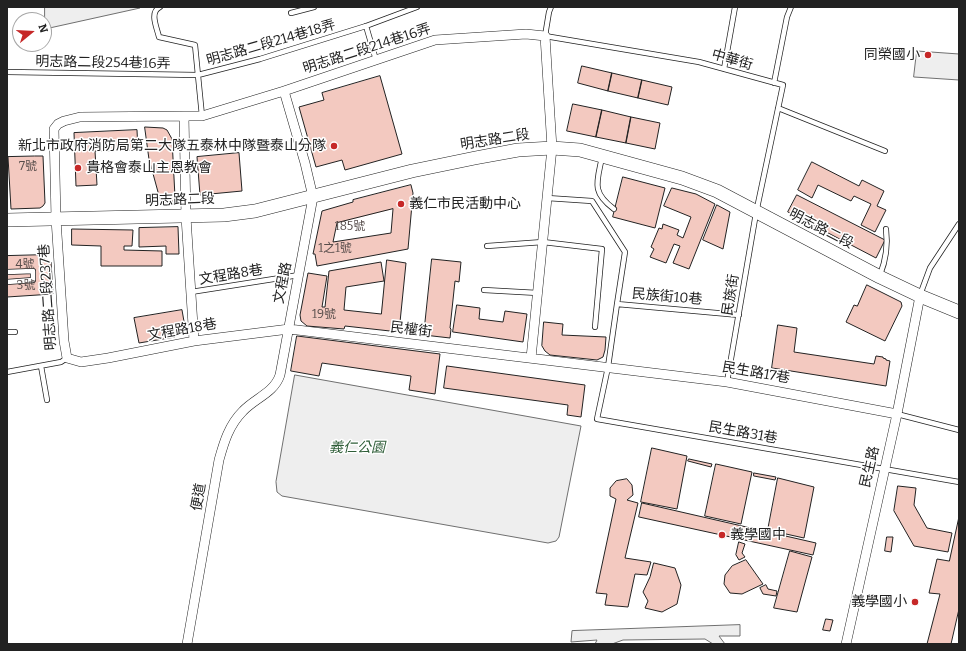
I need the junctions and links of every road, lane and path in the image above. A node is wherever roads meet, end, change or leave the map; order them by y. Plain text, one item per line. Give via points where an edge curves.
1 (160, 7) edge
2 (314, 7) edge
3 (417, 7) edge
4 (551, 7) edge
5 (735, 7) edge
6 (791, 7) edge
7 (292, 13) dead end
8 (366, 26) junction
9 (545, 36) junction
10 (376, 60) junction
11 (724, 69) junction
12 (7, 72) edge
13 (198, 75) junction
14 (774, 83) junction
15 (284, 91) junction
16 (778, 108) junction
17 (136, 116) joint
18 (184, 116) junction
19 (202, 116) junction
20 (552, 148) junction
21 (885, 151) dead end
22 (603, 155) junction
23 (313, 197) junction
24 (547, 198) junction
25 (614, 209) dead end
26 (756, 213) junction
27 (186, 216) junction
28 (56, 219) junction
29 (7, 220) edge
30 (959, 224) edge
31 (886, 229) dead end
32 (543, 242) junction
33 (487, 246) dead end
34 (7, 272) edge
35 (298, 275) junction
36 (880, 277) junction
37 (7, 282) edge
38 (484, 290) dead end
39 (191, 292) junction
40 (538, 293) junction
41 (920, 296) junction
42 (617, 304) junction
43 (959, 312) edge
44 (739, 315) junction
45 (595, 327) dead end
46 (288, 329) junction
47 (7, 332) edge
48 (15, 332) dead end
49 (194, 341) junction
50 (67, 358) junction
51 (531, 358) junction
52 (81, 362) joint
53 (41, 366) junction
54 (608, 367) junction
55 (7, 372) edge
56 (280, 375) joint
57 (727, 382) junction
58 (47, 400) dead end
59 (897, 414) junction
60 (959, 430) edge
61 (884, 469) junction
62 (959, 482) edge
63 (187, 644) edge
64 (846, 644) edge

1 - 13 lane via 156,8 154,14 159,37 195,45
2 - 7 lane, 明志路二段214巷18弄
3 - 8 lane, 明志路二段214巷18弄
4 - 9 lane
5 - 11 lane
6 - 14 lane
8 - 10 lane
8 - 13 lane, 明志路二段214巷18弄 via 260,60
9 - 10 street, 明志路二段214巷16弄 via 526,34 435,40
9 - 11 lane, 中華街 via 699,62
9 - 20 street
10 - 15 street, 明志路二段214巷16弄
11 - 14 lane, 中華街
12 - 13 lane, 明志路二段254巷16弄
13 - 19 lane
14 - 16 lane via 783,85
15 - 19 street, 明志路二段214巷16弄
15 - 23 street
16 - 21 lane
16 - 26 lane
17 - 18 street, 明志路二段214巷16弄
17 - 28 street, 明志路二段237巷 via 80,117 64,121 54,129
18 - 19 street, 明志路二段214巷16弄
18 - 27 street
20 - 22 main road, 明志路二段
20 - 23 main road, 明志路二段 via 518,150 467,159
20 - 24 street
22 - 25 lane via 596,182 599,194
22 - 26 main road, 明志路二段 via 717,191
23 - 27 main road, 明志路二段 via 255,211
23 - 35 street, 文程路
24 - 32 street
24 - 42 lane via 592,201 625,252
26 - 36 main road, 明志路二段
26 - 44 lane, 民族街
27 - 28 main road, 明志路二段
27 - 39 street
28 - 29 main road, 明志路二段
28 - 50 street, 明志路二段237巷
30 - 41 lane via 930,268
31 - 36 lane via 888,242
32 - 33 lane
32 - 40 street
32 - 45 lane via 602,249
34 - 37 lane via 33,271 33,280
35 - 39 lane, 文程路8巷
35 - 46 street, 文程路
36 - 41 main road, 明志路二段
38 - 40 lane
39 - 49 street
40 - 51 street
41 - 43 main road, 明志路二段
41 - 59 street, 民生路
42 - 44 lane, 民族街10巷
42 - 54 lane
44 - 57 lane, 民族街
46 - 49 street, 文程路18巷
46 - 51 street, 民權街
46 - 56 street, 文程路
47 - 48 lane
49 - 52 street, 文程路18巷
50 - 52 street, 明志路二段237巷
50 - 53 lane via 61,362
51 - 54 street, 民權街
53 - 55 lane
53 - 58 lane
54 - 57 street, 民生路17巷
54 - 61 lane, 民生路31巷 via 597,419
56 - 63 street, 便道 via 273,388 243,410 225,439 219,460
57 - 59 street, 民生路17巷
59 - 60 lane
59 - 61 street, 民生路
61 - 62 lane, 民生路31巷
61 - 64 street, 民生路

